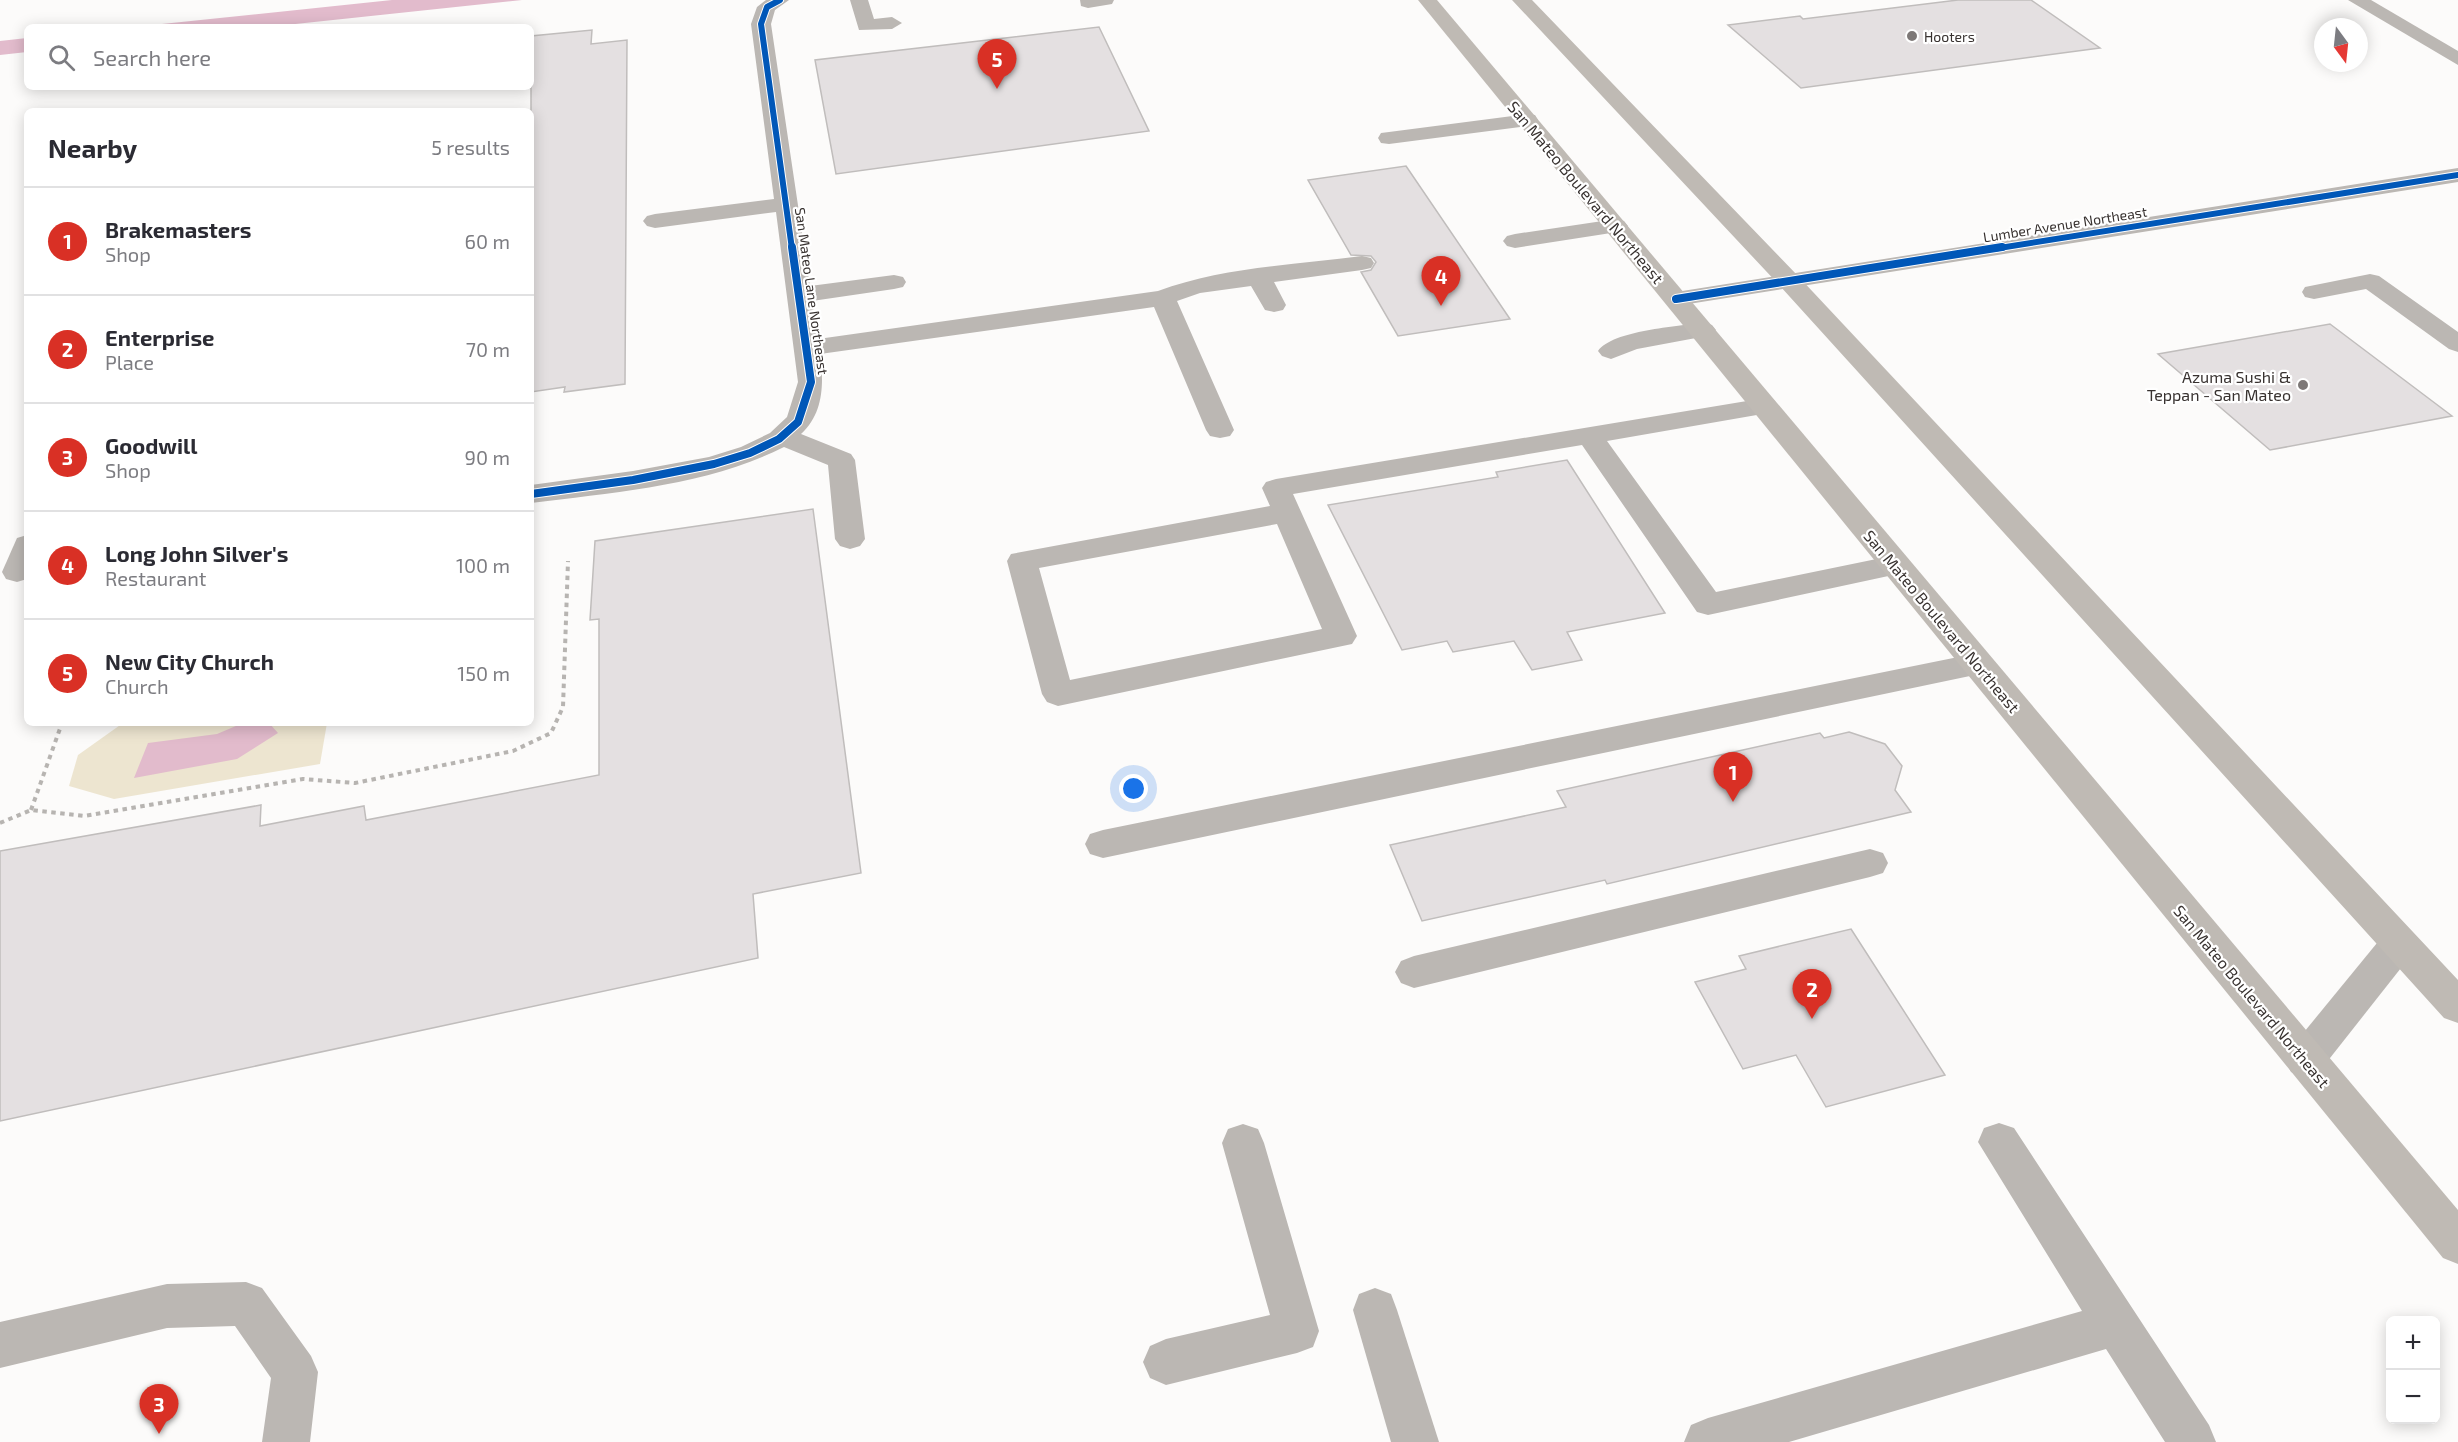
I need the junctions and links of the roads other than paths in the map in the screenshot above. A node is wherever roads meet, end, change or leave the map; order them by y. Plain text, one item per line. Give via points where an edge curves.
1 (780, 0) edge
2 (859, 0) edge
3 (1427, 0) edge
4 (1521, 0) edge
5 (2357, 0) edge
6 (892, 23) dead end
7 (2458, 59) edge
8 (1527, 120) junction
9 (1389, 138) dead end
10 (2458, 175) edge
11 (786, 204) junction
12 (655, 221) dead end
13 (1616, 226) junction
14 (1515, 241) dead end
15 (1362, 262) dead end
16 (1259, 277) junction
17 (1789, 281) junction
18 (894, 282) dead end
19 (2314, 292) dead end
20 (800, 295) junction
21 (1163, 298) junction
22 (1676, 299) junction
23 (1274, 305) dead end
24 (1703, 330) junction
25 (2455, 340) edge
26 (806, 348) junction
27 (1611, 351) dead end
28 (1765, 406) junction
29 (1220, 430) dead end
30 (783, 437) junction
31 (1590, 437) junction
32 (534, 494) edge
33 (1286, 513) junction
34 (850, 539) dead end
35 (1896, 566) junction
36 (1978, 664) junction
37 (1102, 844) dead end
38 (1870, 863) dead end
39 (2399, 943) junction
40 (1414, 972) dead end
41 (2458, 1006) edge
42 (2304, 1060) junction
43 (1999, 1142) dead end
44 (1243, 1143) dead end
45 (2458, 1243) edge
46 (1375, 1310) dead end
47 (2116, 1324) junction
48 (0, 1346) edge
49 (1166, 1362) dead end
50 (286, 1442) edge
51 (1415, 1442) edge
52 (1708, 1442) edge
53 (2192, 1442) edge

1 - 11 street, San Mateo Lane Northeast via 767,7 761,24
2 - 6 street via 866,26
3 - 8 main road, San Mateo Boulevard Northeast
4 - 17 main road
5 - 7 street
8 - 9 street
8 - 13 main road, San Mateo Boulevard Northeast
10 - 17 street, Lumber Avenue Northeast
11 - 12 street
11 - 20 street, San Mateo Lane Northeast
13 - 14 street
13 - 22 main road, San Mateo Boulevard Northeast
15 - 16 street
16 - 21 street via 1195,286
16 - 23 street
17 - 22 street, Lumber Avenue Northeast
17 - 39 main road
18 - 20 street
19 - 25 street via 2370,281
20 - 26 street, San Mateo Lane Northeast
21 - 26 street
21 - 29 street
22 - 24 main road, San Mateo Boulevard Northeast
24 - 27 street via 1629,342
24 - 28 main road, San Mateo Boulevard Northeast
26 - 30 street, San Mateo Lane Northeast via 811,382 799,421
28 - 31 street
28 - 35 main road, San Mateo Boulevard Northeast
30 - 32 street, San Mateo Lane Northeast via 752,453 698,469
30 - 34 street via 841,460
31 - 33 street via 1276,488
31 - 35 street via 1708,604
33 - 33 street via 1022,561 1058,694 1341,636
35 - 36 main road, San Mateo Boulevard Northeast
36 - 37 street
36 - 42 main road, San Mateo Boulevard Northeast
38 - 40 street
39 - 41 main road
39 - 42 street
42 - 45 main road, San Mateo Boulevard Northeast
43 - 47 street
44 - 49 street via 1297,1331
46 - 51 street
47 - 52 street
47 - 53 street
48 - 50 street via 167,1306 246,1304 295,1372

